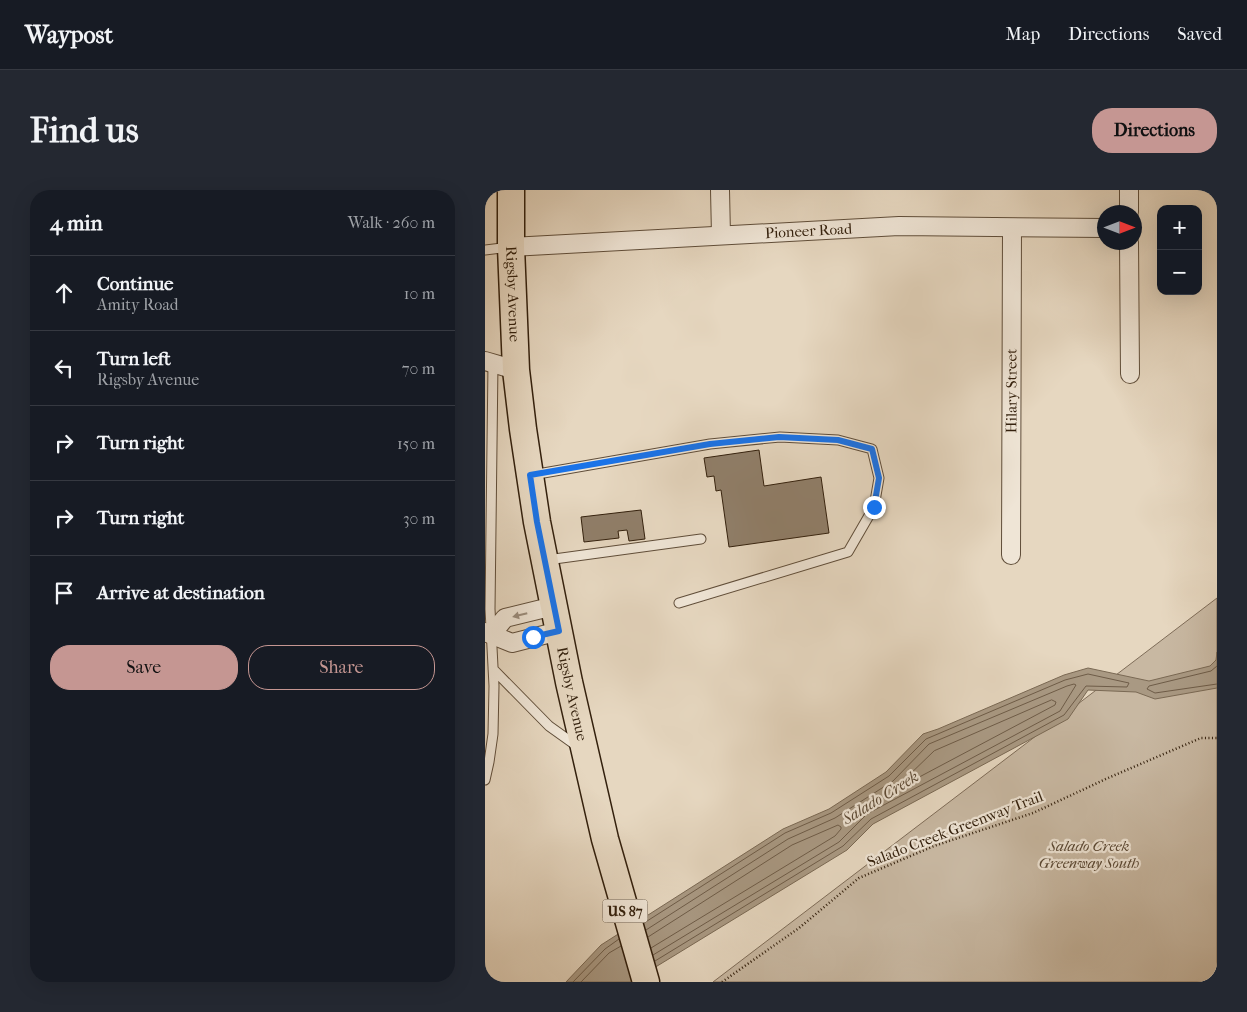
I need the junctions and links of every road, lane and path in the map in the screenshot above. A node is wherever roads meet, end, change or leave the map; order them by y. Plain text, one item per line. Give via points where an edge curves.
1 (511, 190) edge
2 (720, 190) edge
3 (1129, 190) edge
4 (1129, 205) edge
5 (1012, 228) junction
6 (1097, 228) edge
7 (721, 235) junction
8 (511, 247) junction
9 (485, 250) edge
10 (1129, 250) edge
11 (498, 365) edge
12 (1130, 374) dead end
13 (530, 475) junction
14 (701, 538) dead end
15 (1011, 555) dead end
16 (545, 561) junction
17 (679, 603) dead end
18 (556, 618) junction
19 (489, 633) edge
20 (493, 669) junction
21 (1217, 738) edge
22 (585, 752) junction
23 (485, 780) edge
24 (647, 982) edge
25 (723, 982) edge

1 - 8 main road, Rigsby Avenue / US 87
2 - 7 street
3 - 4 street
5 - 6 street, Pioneer Road
5 - 7 street, Pioneer Road via 899,226
5 - 15 street, Hilary Street
7 - 8 street, Pioneer Road
8 - 9 lane
8 - 11 main road, Rigsby Avenue / US 87
10 - 12 street
11 - 13 main road, Rigsby Avenue / US 87
11 - 19 lane
13 - 16 main road, Rigsby Avenue / US 87
13 - 17 lane via 710,444 779,437 838,440 872,449 879,478 874,507 848,552
14 - 16 lane
16 - 18 main road, Rigsby Avenue / US 87
18 -> 19 street via 505,618
18 - 19 street via 511,642
18 - 22 main road, Rigsby Avenue / US 87
19 - 20 lane
20 - 22 lane via 549,726
20 - 23 lane via 493,734
21 - 25 path, Salado Creek Greenway Trail via 1201,738 1033,813 933,846 859,878 799,928
22 - 24 main road, Rigsby Avenue / US 87 via 605,839

